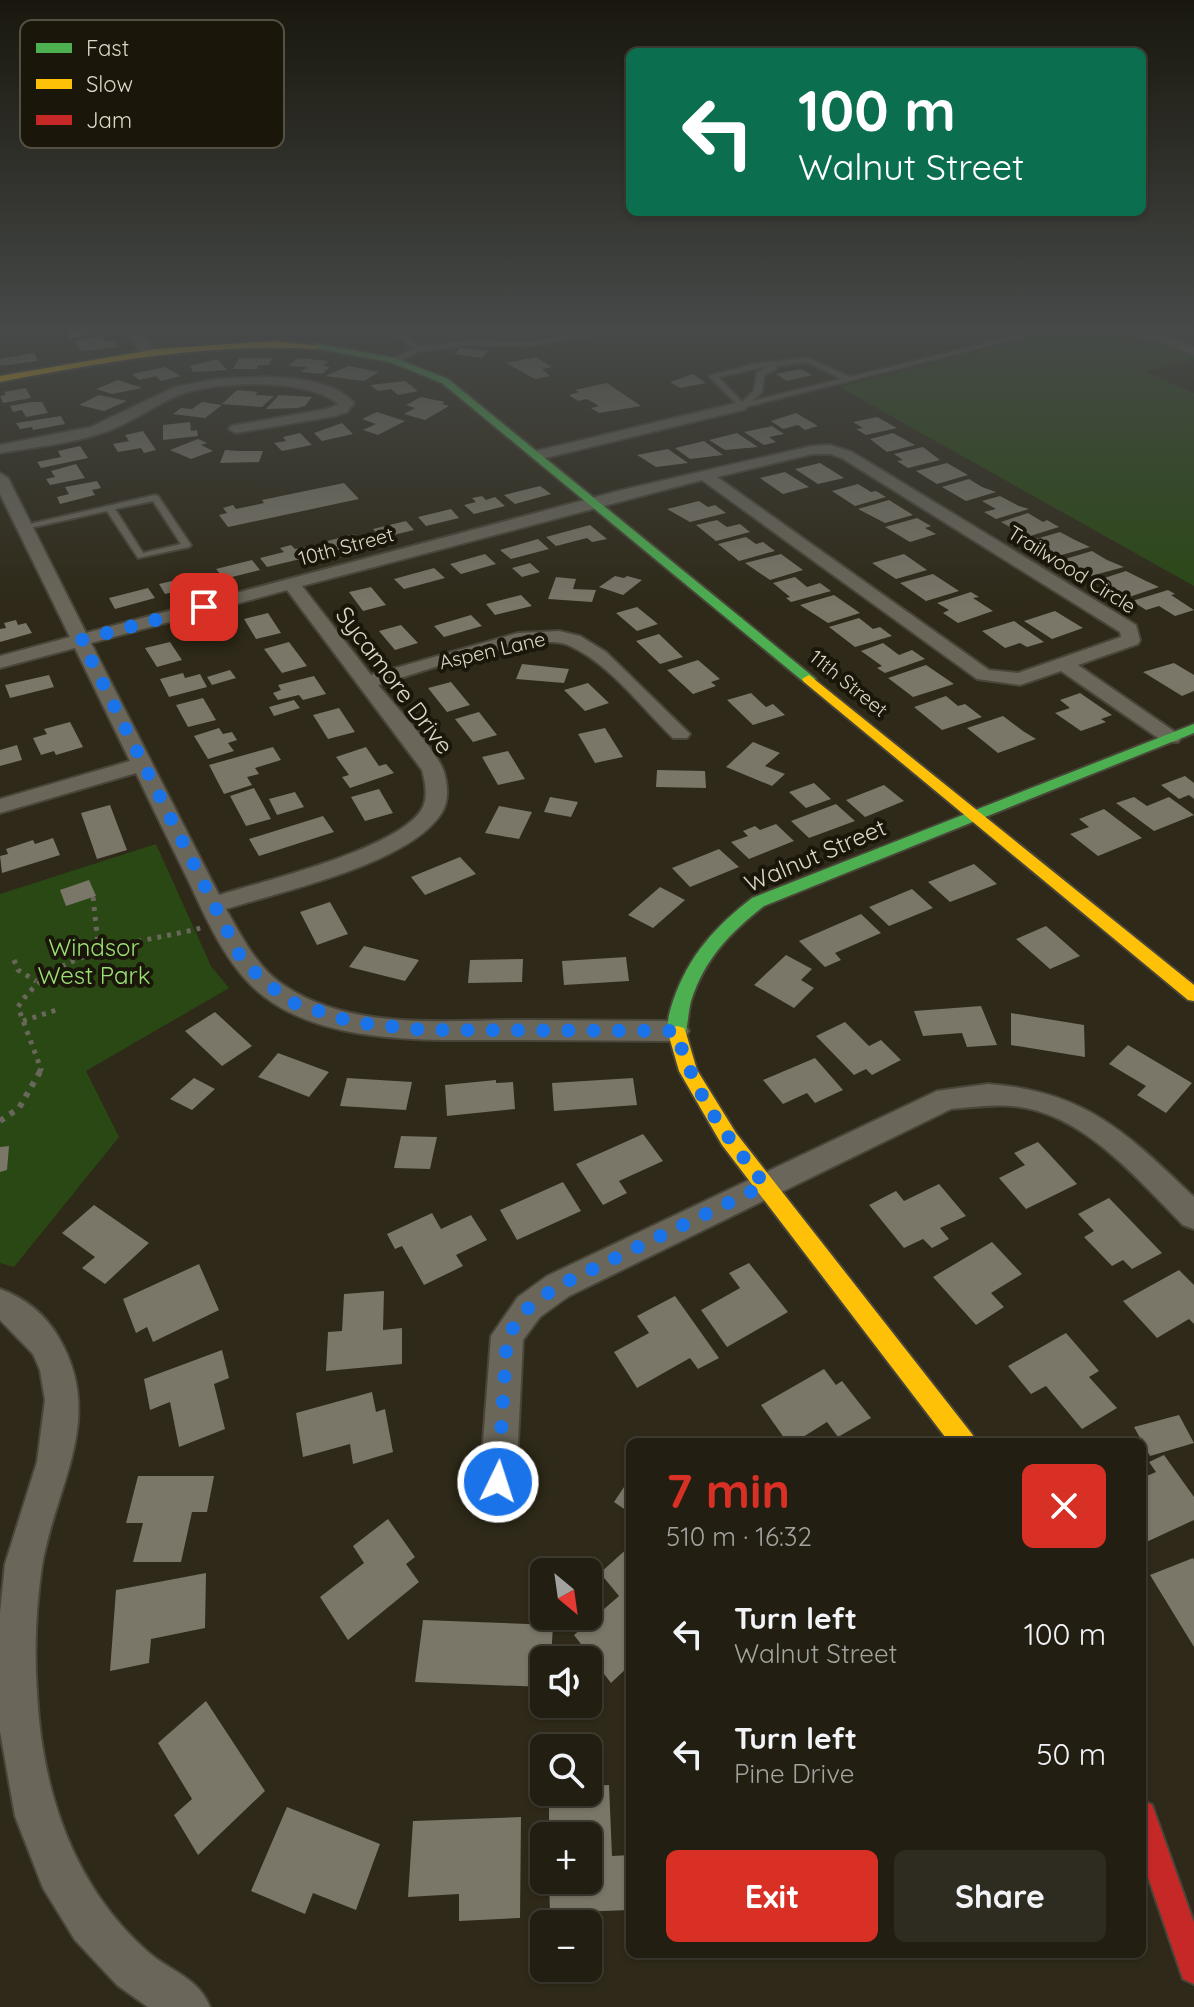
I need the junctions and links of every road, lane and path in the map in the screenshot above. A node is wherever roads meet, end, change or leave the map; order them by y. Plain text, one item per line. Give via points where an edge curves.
1 (115, 421) edge
2 (285, 421) edge
3 (496, 421) edge
4 (680, 421) edge
5 (236, 429) dead end
6 (0, 449) edge
7 (537, 455) junction
8 (704, 475) junction
9 (0, 478) edge
10 (594, 502) junction
11 (110, 508) junction
12 (25, 526) junction
13 (291, 584) junction
14 (1132, 635) junction
15 (1155, 639) dead end
16 (81, 640) junction
17 (1072, 661) junction
18 (0, 662) edge
19 (366, 682) junction
20 (680, 734) dead end
21 (1187, 734) edge
22 (142, 764) junction
23 (0, 806) edge
24 (976, 816) junction
25 (93, 897) dead end
26 (216, 913) junction
27 (99, 954) junction
28 (14, 960) dead end
29 (36, 981) junction
30 (1194, 995) edge
31 (59, 1009) dead end
32 (23, 1021) junction
33 (676, 1031) junction
34 (0, 1121) edge
35 (765, 1185) junction
36 (1194, 1216) edge
37 (0, 1303) edge
38 (961, 1438) edge
39 (498, 1482) dead end
40 (1146, 1827) edge
41 (1194, 1968) edge
42 (187, 2007) edge

1 - 6 street via 95,430
2 - 5 street
3 - 7 street, 11th Street
4 - 7 street
7 - 10 street, 11th Street
8 - 10 street, 10th Street
8 - 14 street, Trailwood Circle via 829,444
8 - 17 street, Trailwood Circle via 1002,685
9 - 12 street
10 - 13 street, 10th Street
10 - 24 street, 11th Street
11 - 11 lane via 141,556 186,545 155,498
11 - 12 lane
12 - 16 street
13 - 16 street, 10th Street
13 - 19 street, Sycamore Drive
14 - 15 street
14 - 17 street, Trailwood Circle via 1128,642
16 - 18 street, 10th Street
16 - 22 street
17 - 21 street
19 - 20 street, Aspen Lane via 564,630
19 - 26 street, Sycamore Drive via 433,769 437,790 426,820 380,851
21 - 24 street, Walnut Street
22 - 23 street
22 - 26 street
24 - 30 street, 11th Street
24 - 33 street, Walnut Street via 776,894 736,917 693,967
25 - 27 path via 99,910 94,941
26 - 27 path via 173,937 136,941
26 - 33 street via 243,962 273,991 352,1022 424,1030
27 - 29 path
28 - 29 path via 18,970
29 - 32 path via 18,1007
31 - 32 path
32 - 34 path via 41,1069 19,1108
33 - 35 street, Walnut Street via 698,1091
35 - 36 street via 947,1099 1006,1093 1039,1098 1097,1127
35 - 38 street, Walnut Street
35 - 39 street via 558,1286 529,1307 507,1336
37 - 42 street via 28,1321 46,1343 62,1396 59,1449 13,1613 10,1731 16,1775 56,1882 96,1936 132,1972
40 - 41 street

